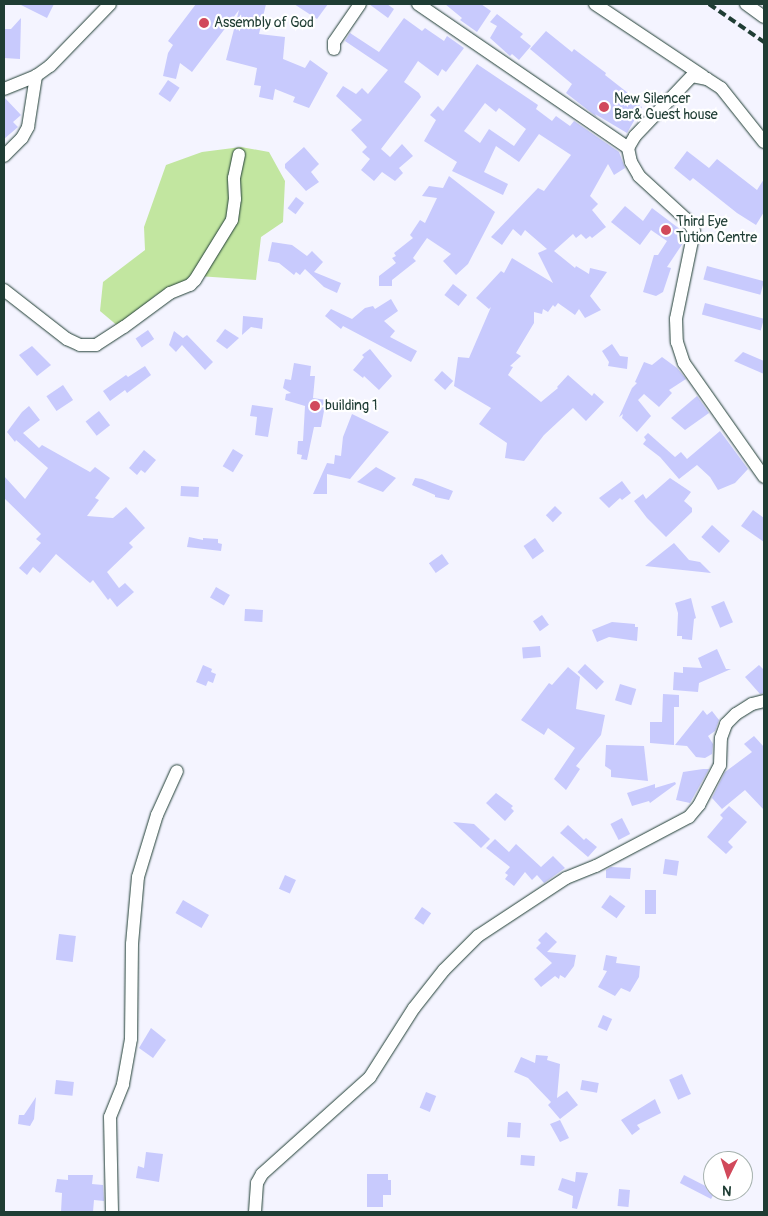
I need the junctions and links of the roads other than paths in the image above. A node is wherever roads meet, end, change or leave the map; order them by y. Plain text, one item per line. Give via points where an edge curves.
1 (110, 4) edge
2 (360, 4) edge
3 (418, 4) edge
4 (595, 4) edge
5 (746, 4) edge
6 (764, 17) edge
7 (334, 49) dead end
8 (36, 76) junction
9 (708, 79) junction
10 (4, 89) edge
11 (764, 142) edge
12 (628, 148) junction
13 (240, 155) dead end
14 (4, 156) edge
15 (4, 290) edge
16 (764, 477) edge
17 (764, 701) edge
18 (178, 771) dead end
19 (112, 1212) edge
20 (254, 1212) edge

1 - 8 street via 69,48
2 - 7 street via 334,42
3 - 12 street
4 - 9 street
5 - 6 street
8 - 10 street
8 - 14 street via 28,127
9 - 11 street via 721,88
9 - 12 street via 692,76 635,136
12 - 16 street via 639,176 686,219 694,231 676,318 677,342 684,362
13 - 15 street via 234,178 232,220 195,280 170,293 96,345 80,345 67,339
17 - 20 street via 752,704 726,724 721,738 720,765 699,805 689,816 596,866 566,878 471,943 444,970 414,1008 370,1077 262,1174 257,1183
18 - 19 street via 157,815 138,877 132,944 131,1039 123,1084 110,1117

